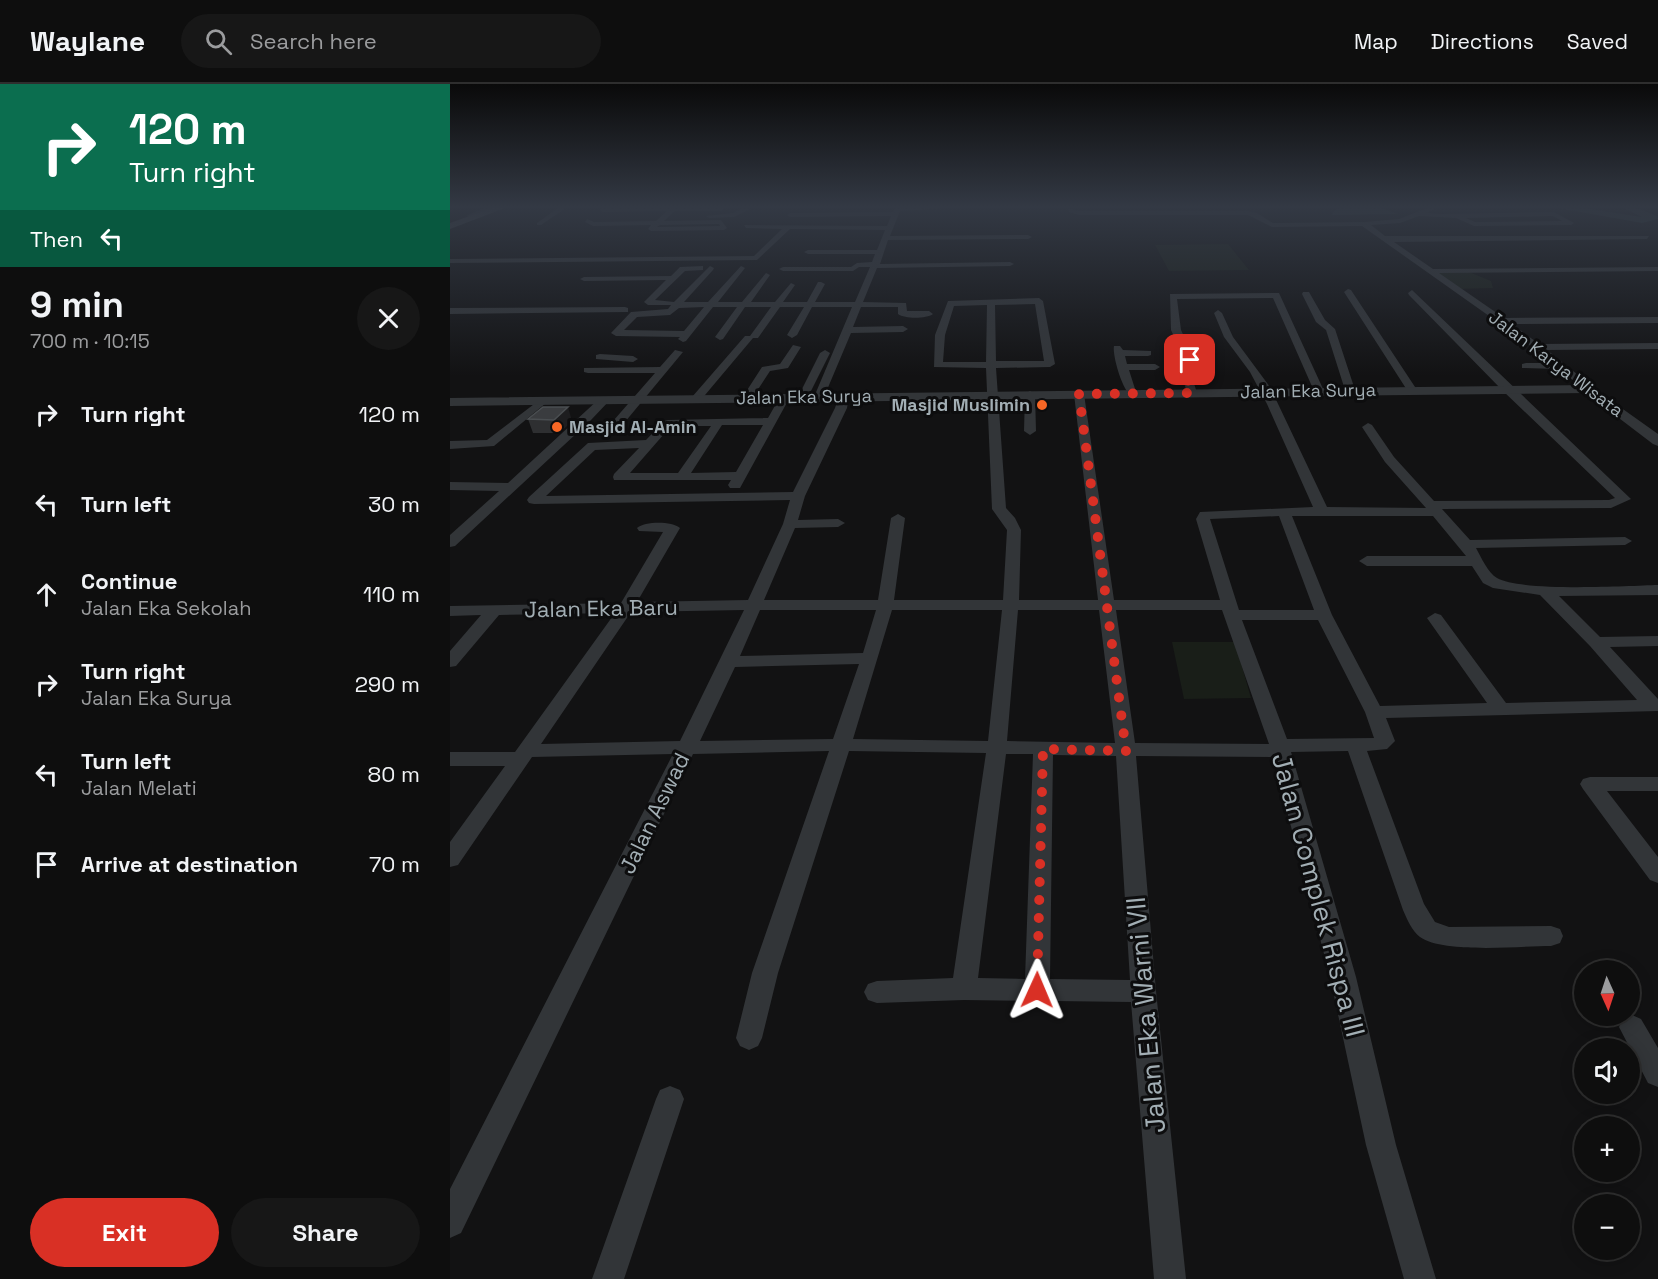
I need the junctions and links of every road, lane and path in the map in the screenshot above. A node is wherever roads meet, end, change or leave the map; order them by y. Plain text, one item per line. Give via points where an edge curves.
1 (788, 264) edge
2 (876, 264) edge
3 (1420, 264) edge
4 (857, 265) edge
5 (710, 268) junction
6 (721, 268) dead end
7 (731, 268) dead end
8 (741, 268) junction
9 (1658, 269) edge
10 (1430, 271) junction
11 (882, 277) dead end
12 (673, 278) junction
13 (869, 278) junction
14 (584, 279) dead end
15 (803, 280) dead end
16 (820, 281) dead end
17 (627, 287) dead end
18 (664, 287) junction
19 (1348, 292) dead end
20 (1412, 293) dead end
21 (1321, 295) dead end
22 (991, 302) junction
23 (775, 306) junction
24 (810, 306) junction
25 (858, 306) junction
26 (674, 307) junction
27 (709, 307) junction
28 (743, 307) junction
29 (625, 310) dead end
30 (841, 310) junction
31 (450, 311) edge
32 (1612, 311) dead end
33 (1560, 312) junction
34 (1489, 313) junction
35 (929, 314) dead end
36 (1218, 314) dead end
37 (1658, 320) edge
38 (1500, 321) junction
39 (1573, 321) junction
40 (1658, 326) edge
41 (903, 329) dead end
42 (846, 330) junction
43 (649, 334) junction
44 (792, 335) dead end
45 (720, 337) dead end
46 (1526, 338) junction
47 (1589, 338) dead end
48 (828, 345) dead end
49 (796, 347) dead end
50 (1658, 347) edge
51 (1539, 348) junction
52 (636, 349) dead end
53 (678, 352) dead end
54 (603, 353) junction
55 (1148, 353) dead end
56 (667, 366) junction
57 (992, 366) junction
58 (1526, 366) dead end
59 (1560, 366) junction
60 (1121, 367) junction
61 (1155, 367) dead end
62 (1507, 389) junction
63 (1590, 389) junction
64 (1350, 390) junction
65 (1412, 390) junction
66 (1265, 391) junction
67 (1319, 391) junction
68 (1131, 393) junction
69 (1192, 393) junction
70 (1030, 394) junction
71 (1079, 394) junction
72 (993, 395) junction
73 (844, 396) junction
74 (785, 397) junction
75 (803, 397) junction
76 (819, 397) junction
77 (747, 398) junction
78 (696, 399) junction
79 (604, 400) junction
80 (638, 400) junction
81 (542, 401) junction
82 (450, 402) edge
83 (772, 421) junction
84 (719, 422) junction
85 (1368, 427) dead end
86 (611, 431) dead end
87 (1030, 431) dead end
88 (1658, 441) edge
89 (647, 444) junction
90 (450, 445) edge
91 (682, 476) junction
92 (741, 476) junction
93 (619, 477) junction
94 (450, 486) edge
95 (512, 493) junction
96 (728, 496) junction
97 (798, 496) junction
98 (534, 500) junction
99 (598, 500) junction
100 (1434, 508) junction
101 (1322, 511) junction
102 (1284, 512) junction
103 (898, 518) dead end
104 (838, 523) dead end
105 (790, 524) junction
106 (644, 528) dead end
107 (452, 540) edge
108 (1625, 541) dead end
109 (1466, 544) junction
110 (1366, 561) dead end
111 (1476, 561) junction
112 (1658, 590) edge
113 (1545, 591) junction
114 (753, 605) junction
115 (1012, 605) junction
116 (885, 606) junction
117 (1108, 606) junction
118 (626, 608) junction
119 (494, 610) junction
120 (1231, 610) junction
121 (450, 611) edge
122 (1324, 615) junction
123 (1435, 618) dead end
124 (1658, 641) edge
125 (1596, 642) junction
126 (870, 658) junction
127 (450, 662) edge
128 (729, 662) junction
129 (1655, 705) edge
130 (1501, 709) junction
131 (1374, 712) junction
132 (841, 745) junction
133 (1355, 745) junction
134 (996, 746) junction
135 (1280, 748) junction
136 (686, 749) junction
137 (1043, 749) junction
138 (1126, 751) junction
139 (523, 755) junction
140 (450, 759) edge
141 (1658, 784) edge
142 (451, 855) edge
143 (1658, 874) edge
144 (1551, 936) dead end
145 (964, 989) junction
146 (1037, 990) junction
147 (877, 992) dead end
148 (1143, 992) junction
149 (1632, 1027) dead end
150 (749, 1038) dead end
151 (1658, 1074) edge
152 (670, 1099) dead end
153 (450, 1222) edge
154 (608, 1279) edge
155 (1170, 1279) edge
156 (1420, 1279) edge

1 - 4 street via 783,269 855,269
2 - 13 street
3 - 10 street, Jalan Karya Wisata
5 - 6 street
5 - 12 street via 683,269
5 - 26 street
7 - 8 street
8 - 27 street
8 - 28 street via 768,271
9 - 10 street
10 - 34 street, Jalan Karya Wisata
11 - 13 street
12 - 14 street
12 - 18 street
13 - 25 street
13 - 30 street via 857,282
15 - 23 street via 792,282
16 - 24 street
17 - 18 street
18 - 26 street via 648,302
19 - 65 street
20 - 62 street
21 - 64 street via 1303,294 1330,329
22 - 57 street
22 - 57 street via 949,304 940,335 938,365
22 - 57 street via 1039,301 1052,363
23 - 24 street
23 - 28 street
23 - 78 street
24 - 30 street
24 - 44 street
25 - 30 street
25 - 35 street via 899,304 903,305 902,315
25 - 42 street
26 - 27 street
26 - 43 street
26 - 43 street via 634,314 616,331
27 - 28 street
27 - 43 street via 685,336
28 - 45 street
29 - 31 street
32 - 33 street
33 - 34 street
33 - 39 street
34 - 38 street, Jalan Karya Wisata
36 - 66 street via 1225,333
37 - 39 street
37 - 40 street via 1648,321
38 - 39 street
38 - 46 street, Jalan Karya Wisata
41 - 42 street
42 - 76 street
46 - 47 street
46 - 51 street, Jalan Karya Wisata
48 - 75 street
49 - 77 street via 784,366 766,369
50 - 51 street
51 - 59 street, Jalan Karya Wisata
52 - 54 street
53 - 56 street
54 - 56 street
54 - 56 street via 588,370
55 - 60 street via 1118,350
56 - 80 street
57 - 72 street
58 - 59 street
59 - 63 street, Jalan Karya Wisata
60 - 61 street
60 - 68 street
62 - 63 street, Jalan Eka Surya
62 - 65 street, Jalan Eka Surya
62 - 100 street via 1621,493 1623,500 1611,504
63 - 88 street, Jalan Karya Wisata
64 - 65 street, Jalan Eka Surya
64 - 67 street, Jalan Eka Surya
66 - 67 street, Jalan Eka Surya
66 - 69 street, Jalan Eka Surya
66 - 101 street
67 - 69 street via 1276,295 1172,296 1176,330 1190,360 1186,374
68 - 69 street, Jalan Eka Surya
68 - 71 street, Jalan Eka Surya
70 - 71 street, Jalan Eka Surya
70 - 72 street, Jalan Eka Surya
70 - 87 street
71 - 117 street, Jalan Eka Warni VII
72 - 73 street, Jalan Eka Surya
72 - 115 street via 999,509 1014,530
73 - 76 street, Jalan Eka Surya
73 - 97 street, Jalan Aswad
74 - 75 street, Jalan Eka Surya
74 - 77 street, Jalan Eka Surya
74 - 83 street
75 - 76 street, Jalan Eka Surya
77 - 78 street, Jalan Eka Surya
78 - 80 street, Jalan Eka Surya
79 - 80 street, Jalan Eka Surya
79 - 81 street, Jalan Eka Surya
79 - 95 street
80 - 86 street
81 - 82 street, Jalan Eka Surya
81 - 90 street via 490,443
83 - 84 street
83 - 92 street
84 - 89 street via 669,423
84 - 91 street
85 - 100 street via 1389,459
89 - 93 street
89 - 98 street via 592,446
91 - 92 street
91 - 93 street
92 - 96 street
93 - 99 street
94 - 95 street
95 - 98 street
95 - 107 street
96 - 97 street
96 - 99 street
97 - 105 street, Jalan Aswad
98 - 99 street
100 - 101 street
100 - 109 street
101 - 102 street
102 - 120 street, Jalan Complek Rispa III via 1204,516
102 - 122 street
103 - 116 street
104 - 105 street
105 - 114 street, Jalan Aswad
106 - 118 street via 673,528
108 - 109 street
109 - 111 street
110 - 111 street
111 - 113 street via 1493,583
112 - 113 street
113 - 125 street
114 - 116 street, Jalan Eka Baru
114 - 118 street, Jalan Eka Baru
114 - 128 street, Jalan Aswad
115 - 116 street, Jalan Eka Baru
115 - 117 street, Jalan Eka Baru
115 - 134 street
116 - 126 street
117 - 120 street, Jalan Eka Baru
117 - 138 street, Jalan Eka Warni VII
118 - 119 street, Jalan Eka Baru
118 - 139 street
119 - 121 street, Jalan Eka Baru
119 - 127 street
120 - 122 street, Jalan Eka Baru
120 - 135 street, Jalan Complek Rispa III
122 - 131 street
123 - 130 street
124 - 125 street
125 - 129 street
126 - 128 street
126 - 132 street
128 - 136 street, Jalan Aswad
129 - 130 street
130 - 131 street
131 - 133 street via 1385,741
132 - 134 street
132 - 136 street
132 - 150 street via 765,973
133 - 135 street
133 - 144 street via 1395,858 1425,928 1449,937
134 - 137 street
134 - 145 street
135 - 138 street
135 - 156 street, Jalan Complek Rispa III via 1343,977 1381,1145
136 - 139 street
136 - 153 street, Jalan Aswad
137 - 138 street
137 - 146 street
138 - 148 street, Jalan Eka Warni VII
139 - 140 street
139 - 142 street
141 - 143 street via 1590,784
145 - 146 street
145 - 147 street
146 - 148 street
148 - 155 street, Jalan Eka Warni VII
149 - 151 street
152 - 154 street

